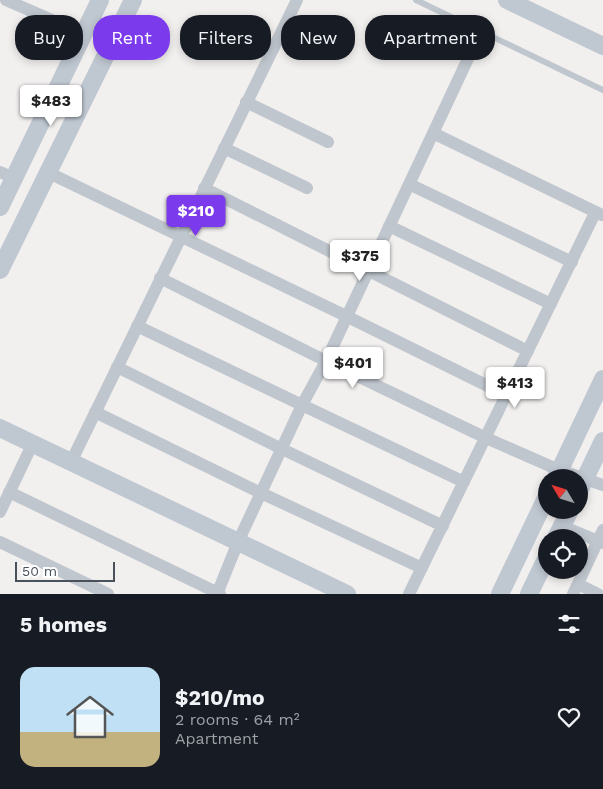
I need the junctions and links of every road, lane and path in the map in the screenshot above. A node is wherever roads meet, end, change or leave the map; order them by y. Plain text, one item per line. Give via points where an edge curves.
1 (4, 0) edge
2 (100, 0) edge
3 (133, 0) edge
4 (297, 0) edge
5 (416, 0) edge
6 (507, 0) edge
7 (0, 4) edge
8 (447, 15) edge
9 (84, 34) junction
10 (495, 38) edge
11 (603, 46) edge
12 (467, 60) edge
13 (603, 90) edge
14 (246, 102) junction
15 (433, 134) junction
16 (328, 142) dead end
17 (224, 148) junction
18 (47, 172) junction
19 (7, 175) edge
20 (409, 184) junction
21 (204, 188) junction
22 (308, 188) dead end
23 (0, 207) edge
24 (599, 214) edge
25 (389, 226) junction
26 (181, 237) junction
27 (572, 262) junction
28 (0, 270) edge
29 (368, 271) junction
30 (160, 278) junction
31 (551, 304) junction
32 (346, 316) junction
33 (137, 326) junction
34 (528, 351) junction
35 (326, 361) junction
36 (117, 367) junction
37 (603, 379) edge
38 (506, 395) junction
39 (302, 405) junction
40 (94, 412) junction
41 (0, 428) edge
42 (486, 438) junction
43 (603, 441) edge
44 (33, 443) junction
45 (282, 449) junction
46 (71, 462) junction
47 (548, 469) edge
48 (560, 469) edge
49 (588, 472) edge
50 (464, 482) junction
51 (588, 485) edge
52 (603, 485) edge
53 (9, 492) junction
54 (261, 493) junction
55 (0, 512) edge
56 (538, 515) edge
57 (563, 524) edge
58 (443, 526) junction
59 (601, 538) edge
60 (0, 542) edge
61 (238, 542) junction
62 (422, 568) junction
63 (538, 575) edge
64 (575, 589) edge
65 (108, 594) edge
66 (218, 594) edge
67 (347, 594) edge
68 (410, 594) edge
69 (500, 594) edge
70 (529, 594) edge
71 (598, 594) edge

1 - 7 street
1 - 9 street
2 - 9 street
3 - 18 street
4 - 14 street
5 - 8 lane
6 - 11 street
9 - 19 street
10 - 13 lane
12 - 15 street
14 - 16 street
14 - 17 street
15 - 20 street
15 - 24 street
17 - 21 street
17 - 22 street
18 - 26 street
18 - 28 street
19 - 23 street
20 - 25 street
20 - 27 street
21 - 26 street
21 - 29 street
24 - 27 street
25 - 29 street
25 - 31 street
26 - 30 street
26 - 32 street
27 - 31 street
29 - 32 street
29 - 34 street
30 - 33 street
30 - 35 street
31 - 34 street
32 - 35 street
32 - 38 street
33 - 36 street
33 - 39 street
34 - 38 street
35 - 39 street
35 - 42 street
36 - 40 street
36 - 45 street
37 - 48 street
38 - 42 street
39 - 45 street
39 - 50 street
40 - 46 street
40 - 54 street
41 - 44 street
42 - 47 street
42 - 50 street
43 - 49 street
44 - 46 street
44 - 53 street
45 - 54 street
45 - 58 street
46 - 61 street
50 - 58 street
51 - 52 street
53 - 55 street
53 - 66 street
54 - 61 street
54 - 62 street
56 - 69 street
57 - 59 street
58 - 62 street
59 - 64 street
60 - 65 street
61 - 66 street
61 - 67 street
62 - 68 street
63 - 70 street
64 - 71 street

